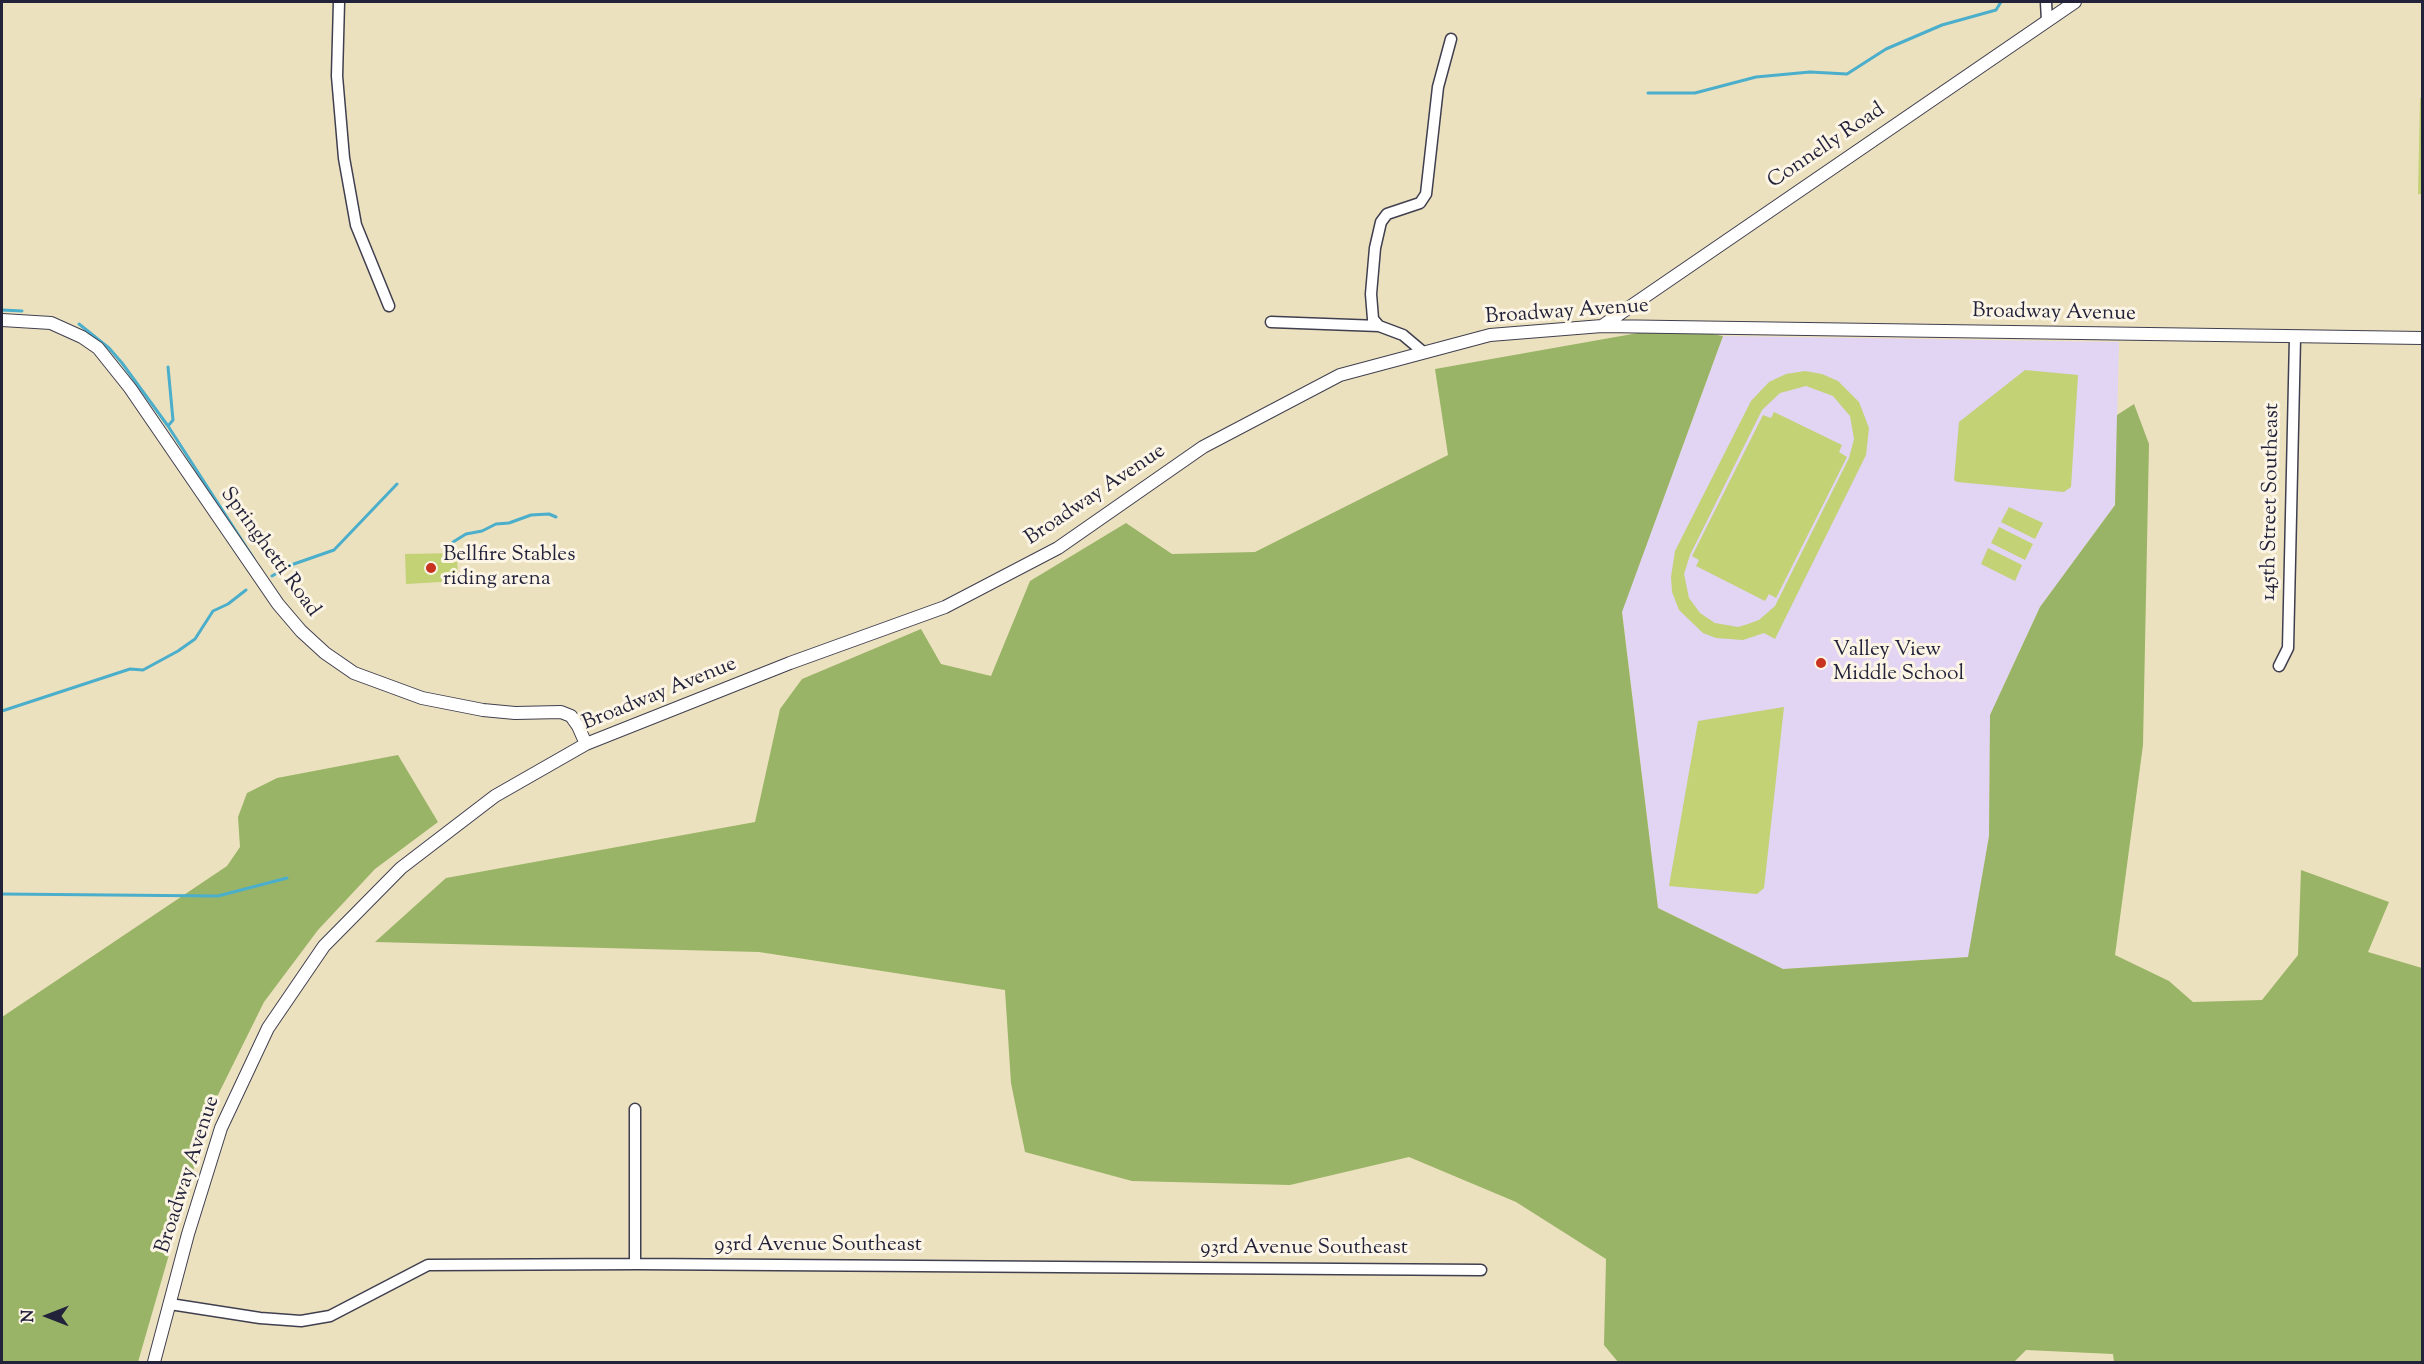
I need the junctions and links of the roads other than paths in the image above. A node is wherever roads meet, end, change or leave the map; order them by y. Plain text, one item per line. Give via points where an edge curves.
1 (339, 2) edge
2 (2046, 2) edge
3 (2075, 2) edge
4 (2047, 21) junction
5 (1451, 39) dead end
6 (389, 306) dead end
7 (2, 320) edge
8 (1271, 322) dead end
9 (1379, 326) junction
10 (1602, 326) junction
11 (2295, 338) junction
12 (2422, 338) edge
13 (1422, 351) junction
14 (2279, 666) dead end
15 (586, 744) junction
16 (635, 1109) dead end
17 (635, 1264) junction
18 (1481, 1270) dead end
19 (170, 1304) junction
20 (154, 1362) edge

1 - 6 street via 338,76 344,158 356,225
2 - 4 street
3 - 4 street, Connelly Road
4 - 10 street, Connelly Road
5 - 9 street via 1438,87 1426,194 1420,203 1388,214 1378,233 1371,312
7 - 15 street, Springhetti Road via 51,323 98,348 130,388 278,604 325,654 354,673 422,698 483,710 561,712 571,716
8 - 9 street
9 - 13 street via 1403,335
10 - 11 street, Broadway Avenue
10 - 13 street, Broadway Avenue via 1490,335
11 - 12 street, Broadway Avenue
11 - 14 street, 145th Street Southeast via 2288,648
13 - 15 street, Broadway Avenue via 1340,375 1203,447 1058,548 945,608 790,663
15 - 19 street, Broadway Avenue via 495,796 450,828 401,868 324,946 268,1028 221,1128
16 - 17 street
17 - 18 street, 93rd Avenue Southeast
17 - 19 street, 93rd Avenue Southeast via 428,1265 330,1316 301,1321
19 - 20 street, Broadway Avenue

